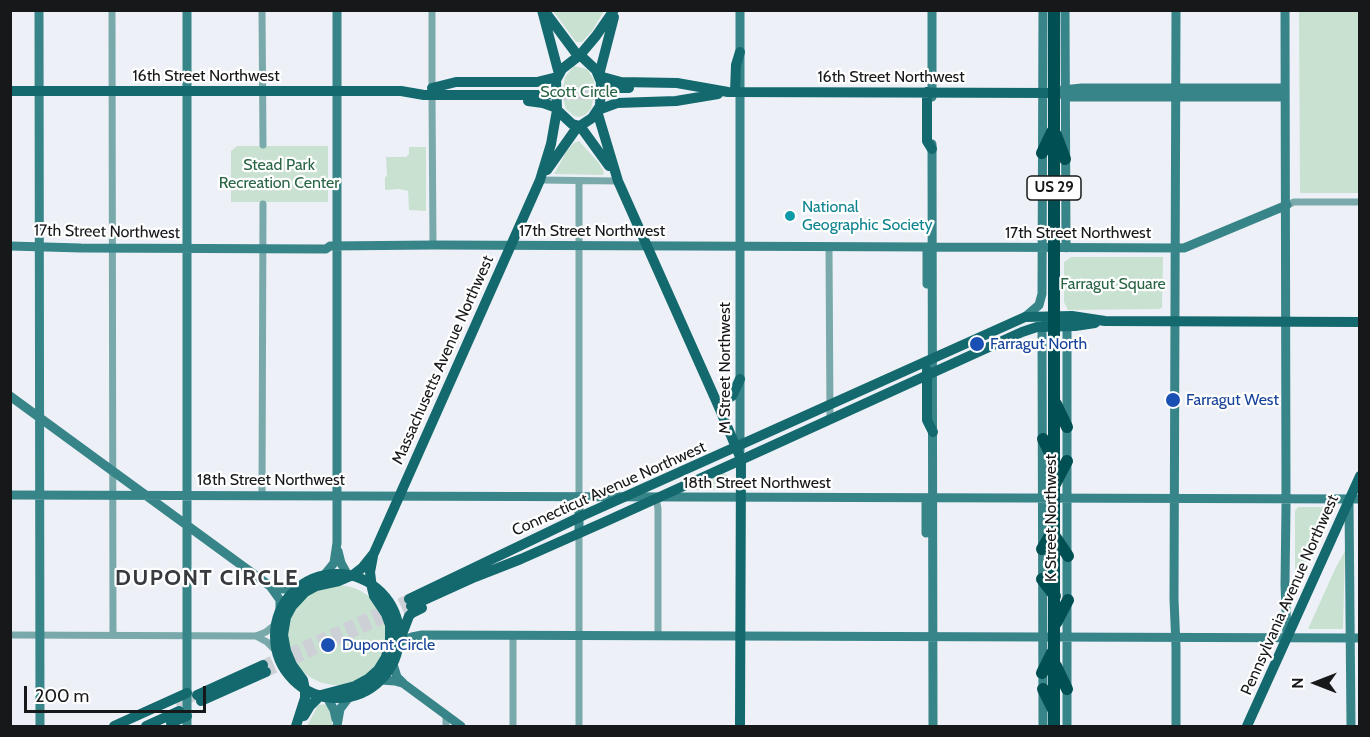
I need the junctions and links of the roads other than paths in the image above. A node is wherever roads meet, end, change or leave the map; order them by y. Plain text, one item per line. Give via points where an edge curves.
1 (39, 10) edge
2 (112, 10) edge
3 (187, 10) edge
4 (262, 10) edge
5 (337, 10) edge
6 (432, 10) edge
7 (543, 10) edge
8 (615, 10) edge
9 (740, 10) edge
10 (932, 10) edge
11 (1043, 10) edge
12 (1054, 10) edge
13 (1065, 10) edge
14 (1176, 10) edge
15 (1285, 10) edge
16 (740, 52) joint
17 (579, 55) junction
18 (558, 75) junction
19 (599, 75) junction
20 (10, 91) edge
21 (39, 91) junction
22 (112, 91) junction
23 (187, 91) junction
24 (262, 91) junction
25 (337, 91) junction
26 (432, 91) junction
27 (548, 92) tunnel mouth
28 (610, 92) tunnel mouth
29 (707, 92) junction
30 (735, 92) junction
31 (929, 93) junction
32 (1057, 93) junction
33 (1176, 93) junction
34 (1285, 93) junction
35 (557, 109) junction
36 (597, 111) junction
37 (579, 126) junction
38 (1054, 129) junction
39 (263, 145) dead end
40 (932, 149) joint
41 (1042, 153) junction
42 (1065, 159) junction
43 (540, 180) junction
44 (579, 181) junction
45 (618, 181) junction
46 (1359, 202) edge
47 (263, 204) dead end
48 (1287, 205) junction
49 (433, 245) junction
50 (10, 246) edge
51 (39, 246) junction
52 (337, 246) junction
53 (510, 246) junction
54 (579, 246) junction
55 (648, 247) junction
56 (738, 247) junction
57 (113, 248) junction
58 (187, 248) junction
59 (263, 248) junction
60 (829, 248) junction
61 (930, 248) junction
62 (1054, 248) junction
63 (1175, 248) junction
64 (1025, 317) junction
65 (1105, 321) junction
66 (1174, 321) junction
67 (1286, 322) junction
68 (1359, 322) edge
69 (1054, 324) junction
70 (930, 360) junction
71 (930, 374) junction
72 (740, 380) junction
73 (10, 396) edge
74 (1054, 399) junction
75 (718, 405) junction
76 (829, 405) junction
77 (39, 417) junction
78 (830, 418) junction
79 (1067, 427) junction
80 (933, 432) joint
81 (1043, 439) junction
82 (738, 447) junction
83 (741, 459) junction
84 (1067, 461) junction
85 (1054, 462) junction
86 (113, 472) junction
87 (1359, 476) edge
88 (1050, 494) junction
89 (10, 495) edge
90 (39, 495) junction
91 (113, 495) junction
92 (145, 495) junction
93 (187, 495) junction
94 (262, 495) junction
95 (337, 496) junction
96 (399, 496) junction
97 (579, 497) junction
98 (626, 497) junction
99 (656, 497) junction
100 (741, 498) junction
101 (930, 498) junction
102 (1068, 498) junction
103 (1174, 498) junction
104 (1286, 498) junction
105 (1354, 499) edge
106 (579, 518) junction
107 (187, 526) junction
108 (1054, 532) junction
109 (579, 533) junction
110 (337, 543) junction
111 (524, 543) junction
112 (1042, 549) junction
113 (374, 553) junction
114 (1068, 556) junction
115 (521, 560) junction
116 (325, 574) junction
117 (350, 574) junction
118 (1042, 579) junction
119 (371, 583) junction
120 (270, 586) junction
121 (296, 589) junction
122 (1055, 596) junction
123 (385, 597) junction
124 (1068, 600) joint
125 (280, 611) junction
126 (276, 624) junction
127 (10, 634) edge
128 (40, 635) junction
129 (113, 635) junction
130 (187, 635) junction
131 (256, 636) junction
132 (513, 636) junction
133 (579, 636) junction
134 (658, 636) junction
135 (740, 636) junction
136 (932, 637) junction
137 (1175, 637) junction
138 (1287, 637) junction
139 (1055, 638) junction
140 (1355, 638) edge
141 (400, 640) junction
142 (277, 652) junction
143 (1054, 663) junction
144 (393, 664) junction
145 (265, 668) tunnel mouth
146 (1042, 673) joint
147 (381, 681) junction
148 (404, 684) junction
149 (305, 689) junction
150 (1043, 689) junction
151 (1067, 689) junction
152 (195, 696) junction
153 (324, 696) junction
154 (349, 697) junction
155 (1054, 713) junction
156 (182, 715) edge
157 (446, 716) junction
158 (40, 726) edge
159 (114, 726) edge
160 (127, 726) edge
161 (146, 726) edge
162 (163, 726) edge
163 (297, 726) edge
164 (337, 726) edge
165 (446, 726) edge
166 (461, 726) edge
167 (513, 726) edge
168 (579, 726) edge
169 (740, 726) edge
170 (933, 726) edge
171 (1042, 726) edge
172 (1054, 726) edge
173 (1067, 726) edge
174 (1176, 726) edge
175 (1247, 726) edge
176 (1351, 726) edge

1 - 21 main road
2 - 22 street
3 - 23 main road
4 - 24 street
5 - 25 main road
6 - 26 street
7 - 17 main road
7 - 18 main road
8 - 17 main road
8 - 19 main road
9 - 16 main road
10 - 31 main road
11 - 32 main road, K Street Northwest
12 - 32 highway, K Street Northwest / US 29
13 - 32 main road, K Street Northwest
14 - 33 main road
15 - 34 main road
16 - 30 main road
17 - 18 main road
17 - 19 main road
18 - 26 main road, 16th Street Northwest via 537,82 456,82
18 - 35 main road
19 - 29 main road, 16th Street Northwest via 625,82 677,83
19 - 36 main road via 601,98
20 - 21 main road, 16th Street Northwest
21 - 22 main road, 16th Street Northwest
21 - 51 main road
22 - 23 main road, 16th Street Northwest
22 - 57 street
23 - 24 main road, 16th Street Northwest
23 - 58 main road
24 - 25 main road, 16th Street Northwest
24 - 39 street
25 - 26 main road, 16th Street Northwest
25 - 52 main road
26 - 27 main road, 16th Street Northwest
26 - 35 main road, 16th Street Northwest via 456,101 537,102
26 - 49 street
28 - 29 main road, 16th Street Northwest
29 - 30 main road, 16th Street Northwest
29 - 36 main road, 16th Street Northwest via 676,101 617,103
30 - 31 main road, 16th Street Northwest
30 - 56 main road, M Street Northwest via 741,189
31 - 32 main road, 16th Street Northwest
31 - 40 main road via 927,141
32 - 33 main road, 16th Street Northwest
32 - 38 highway, K Street Northwest / US 29
32 - 41 main road, K Street Northwest
32 - 42 main road, K Street Northwest
33 - 34 main road, 16th Street Northwest
33 - 63 main road
34 - 48 main road
35 - 37 main road
35 - 43 main road, Massachusetts Avenue Northwest
36 - 37 main road
36 - 45 main road
37 - 43 main road, Massachusetts Avenue Northwest
37 - 45 main road
38 - 41 highway
38 - 42 highway
38 - 62 highway, K Street Northwest / US 29
40 - 61 main road
41 - 62 main road, K Street Northwest
42 - 62 main road, K Street Northwest
43 - 44 street
43 - 53 main road, Massachusetts Avenue Northwest
44 - 45 street
44 - 54 street
45 - 55 main road
46 - 48 street
47 - 59 street
48 - 63 main road via 1191,247
48 - 67 main road
49 - 52 main road, 17th Street Northwest
49 - 53 main road, 17th Street Northwest
50 - 51 main road, 17th Street Northwest
51 - 57 main road, 17th Street Northwest
51 - 77 main road
52 - 59 main road, 17th Street Northwest
52 - 95 main road
53 - 54 main road, 17th Street Northwest
53 - 96 main road, Massachusetts Avenue Northwest
54 - 55 main road, 17th Street Northwest
54 - 97 street
55 - 56 main road, 17th Street Northwest
55 - 75 main road
56 - 60 main road, 17th Street Northwest
56 - 72 main road, M Street Northwest
57 - 58 main road, 17th Street Northwest
57 - 86 street
58 - 59 main road, 17th Street Northwest
58 - 93 main road
59 - 94 street
60 - 61 main road, 17th Street Northwest
60 - 76 street
61 - 62 main road, 17th Street Northwest
61 - 70 main road
62 - 63 main road, 17th Street Northwest
62 - 64 main road, K Street Northwest via 1042,298
62 - 69 highway, K Street Northwest / US 29
63 - 66 main road
64 - 69 main road, Connecticut Avenue Northwest
64 - 70 main road, Connecticut Avenue Northwest
65 - 66 main road
65 - 69 main road
65 - 69 main road via 1072,316
66 - 67 main road
66 - 103 main road
67 - 68 main road
67 - 104 main road
69 - 71 main road, Connecticut Avenue Northwest via 1022,332
69 - 74 highway, K Street Northwest / US 29
69 - 79 main road, K Street Northwest
69 - 81 main road, K Street Northwest
70 - 71 main road
70 - 76 main road, Connecticut Avenue Northwest
71 - 78 main road, Connecticut Avenue Northwest
71 - 80 main road via 927,420
72 - 75 main road via 732,396
72 - 82 main road, M Street Northwest
73 - 77 main road
74 - 79 highway
74 - 85 highway, K Street Northwest / US 29
75 - 82 main road
76 - 78 street
76 - 82 main road, Connecticut Avenue Northwest
77 - 86 main road
77 - 90 main road
78 - 83 main road, Connecticut Avenue Northwest
79 - 84 main road, K Street Northwest
80 - 101 main road
81 - 85 highway
81 - 88 main road, K Street Northwest
82 - 83 main road
82 - 98 main road, Connecticut Avenue Northwest
83 - 99 main road, Connecticut Avenue Northwest
83 - 100 main road
84 - 88 highway
84 - 102 main road, K Street Northwest
85 - 88 highway, K Street Northwest / US 29
86 - 91 street
86 - 92 main road
87 - 105 main road, Pennsylvania Avenue Northwest
88 - 101 main road, 18th Street Northwest
88 - 102 main road, 18th Street Northwest
88 - 108 highway, K Street Northwest / US 29
88 - 112 main road, K Street Northwest
89 - 90 main road, 18th Street Northwest
90 - 91 main road, 18th Street Northwest
90 - 128 main road
91 - 92 main road, 18th Street Northwest
91 - 129 street
92 - 93 main road, 18th Street Northwest
92 - 107 main road
93 - 94 main road, 18th Street Northwest
93 - 107 main road
94 - 95 main road, 18th Street Northwest
95 - 96 main road, 18th Street Northwest
95 - 110 main road
96 - 97 main road, 18th Street Northwest
96 - 113 main road, Massachusetts Avenue Northwest
97 - 98 main road, 18th Street Northwest
97 - 106 main road
98 - 99 main road, 18th Street Northwest
98 - 106 main road, Connecticut Avenue Northwest
99 - 100 main road, 18th Street Northwest
99 - 109 main road, Connecticut Avenue Northwest
99 - 134 street
100 - 101 main road, 18th Street Northwest
100 - 135 main road
101 - 136 main road
102 - 103 main road, 18th Street Northwest
102 - 114 main road, K Street Northwest
103 - 104 main road, 18th Street Northwest
103 - 137 main road
104 - 105 main road, 18th Street Northwest
104 - 138 main road
105 - 138 main road, Pennsylvania Avenue Northwest
105 - 140 main road
106 - 109 main road
106 - 111 main road, Connecticut Avenue Northwest
107 - 120 main road
107 - 130 main road
108 - 112 highway
108 - 114 highway
108 - 122 highway, K Street Northwest / US 29
109 - 115 main road, Connecticut Avenue Northwest
109 - 133 street
110 - 116 main road via 334,563
110 - 117 main road via 341,563
111 - 115 main road, Connecticut Avenue Northwest via 410,603
111 - 123 main road via 403,595
112 - 118 main road, K Street Northwest
113 - 117 main road, Massachusetts Avenue Northwest via 362,568
113 - 119 main road, Massachusetts Avenue Northwest
114 - 124 main road, K Street Northwest
115 - 141 main road via 412,613
116 - 117 main road
116 - 121 main road
117 - 119 main road
117 - 149 main road via 310,588 296,600 286,617 286,651
118 - 122 highway
118 - 139 main road, K Street Northwest
119 - 123 main road
119 - 153 main road via 390,625 386,657 378,670 361,683
120 - 121 main road
120 - 125 main road via 280,600
121 - 125 main road
122 - 139 highway, K Street Northwest / US 29
123 - 141 main road via 396,614
124 - 139 highway
125 - 126 main road
126 - 131 street
126 - 142 main road
127 - 128 street
128 - 129 street
128 - 158 main road
129 - 130 street
130 - 131 street
130 - 152 main road
131 - 142 street
132 - 133 main road
132 - 141 main road via 422,636
132 - 167 street
133 - 134 main road
133 - 168 street
134 - 135 main road
135 - 136 main road
135 - 169 main road
136 - 139 main road
136 - 170 main road
137 - 138 main road
137 - 139 main road
137 - 174 main road
138 - 140 main road
138 - 175 main road, Pennsylvania Avenue Northwest
139 - 143 highway, K Street Northwest / US 29
139 - 146 highway
139 - 151 main road, K Street Northwest
140 - 176 main road
141 - 144 main road
142 - 149 main road via 286,672
143 - 151 highway
143 - 155 highway, K Street Northwest / US 29
144 - 147 main road
144 - 148 main road
145 - 152 main road
146 - 150 main road
147 - 148 main road
147 - 154 main road
148 - 157 main road
149 - 153 main road
149 - 163 main road
150 - 155 highway
150 - 171 main road
151 - 173 main road, K Street Northwest
152 - 156 main road
152 - 159 main road
153 - 154 main road
153 - 163 main road via 310,706
153 - 164 main road via 334,710
154 - 164 main road via 340,709
155 - 172 highway, K Street Northwest / US 29
156 - 160 main road
156 - 161 main road
156 - 162 main road
157 - 165 street
157 - 166 main road

